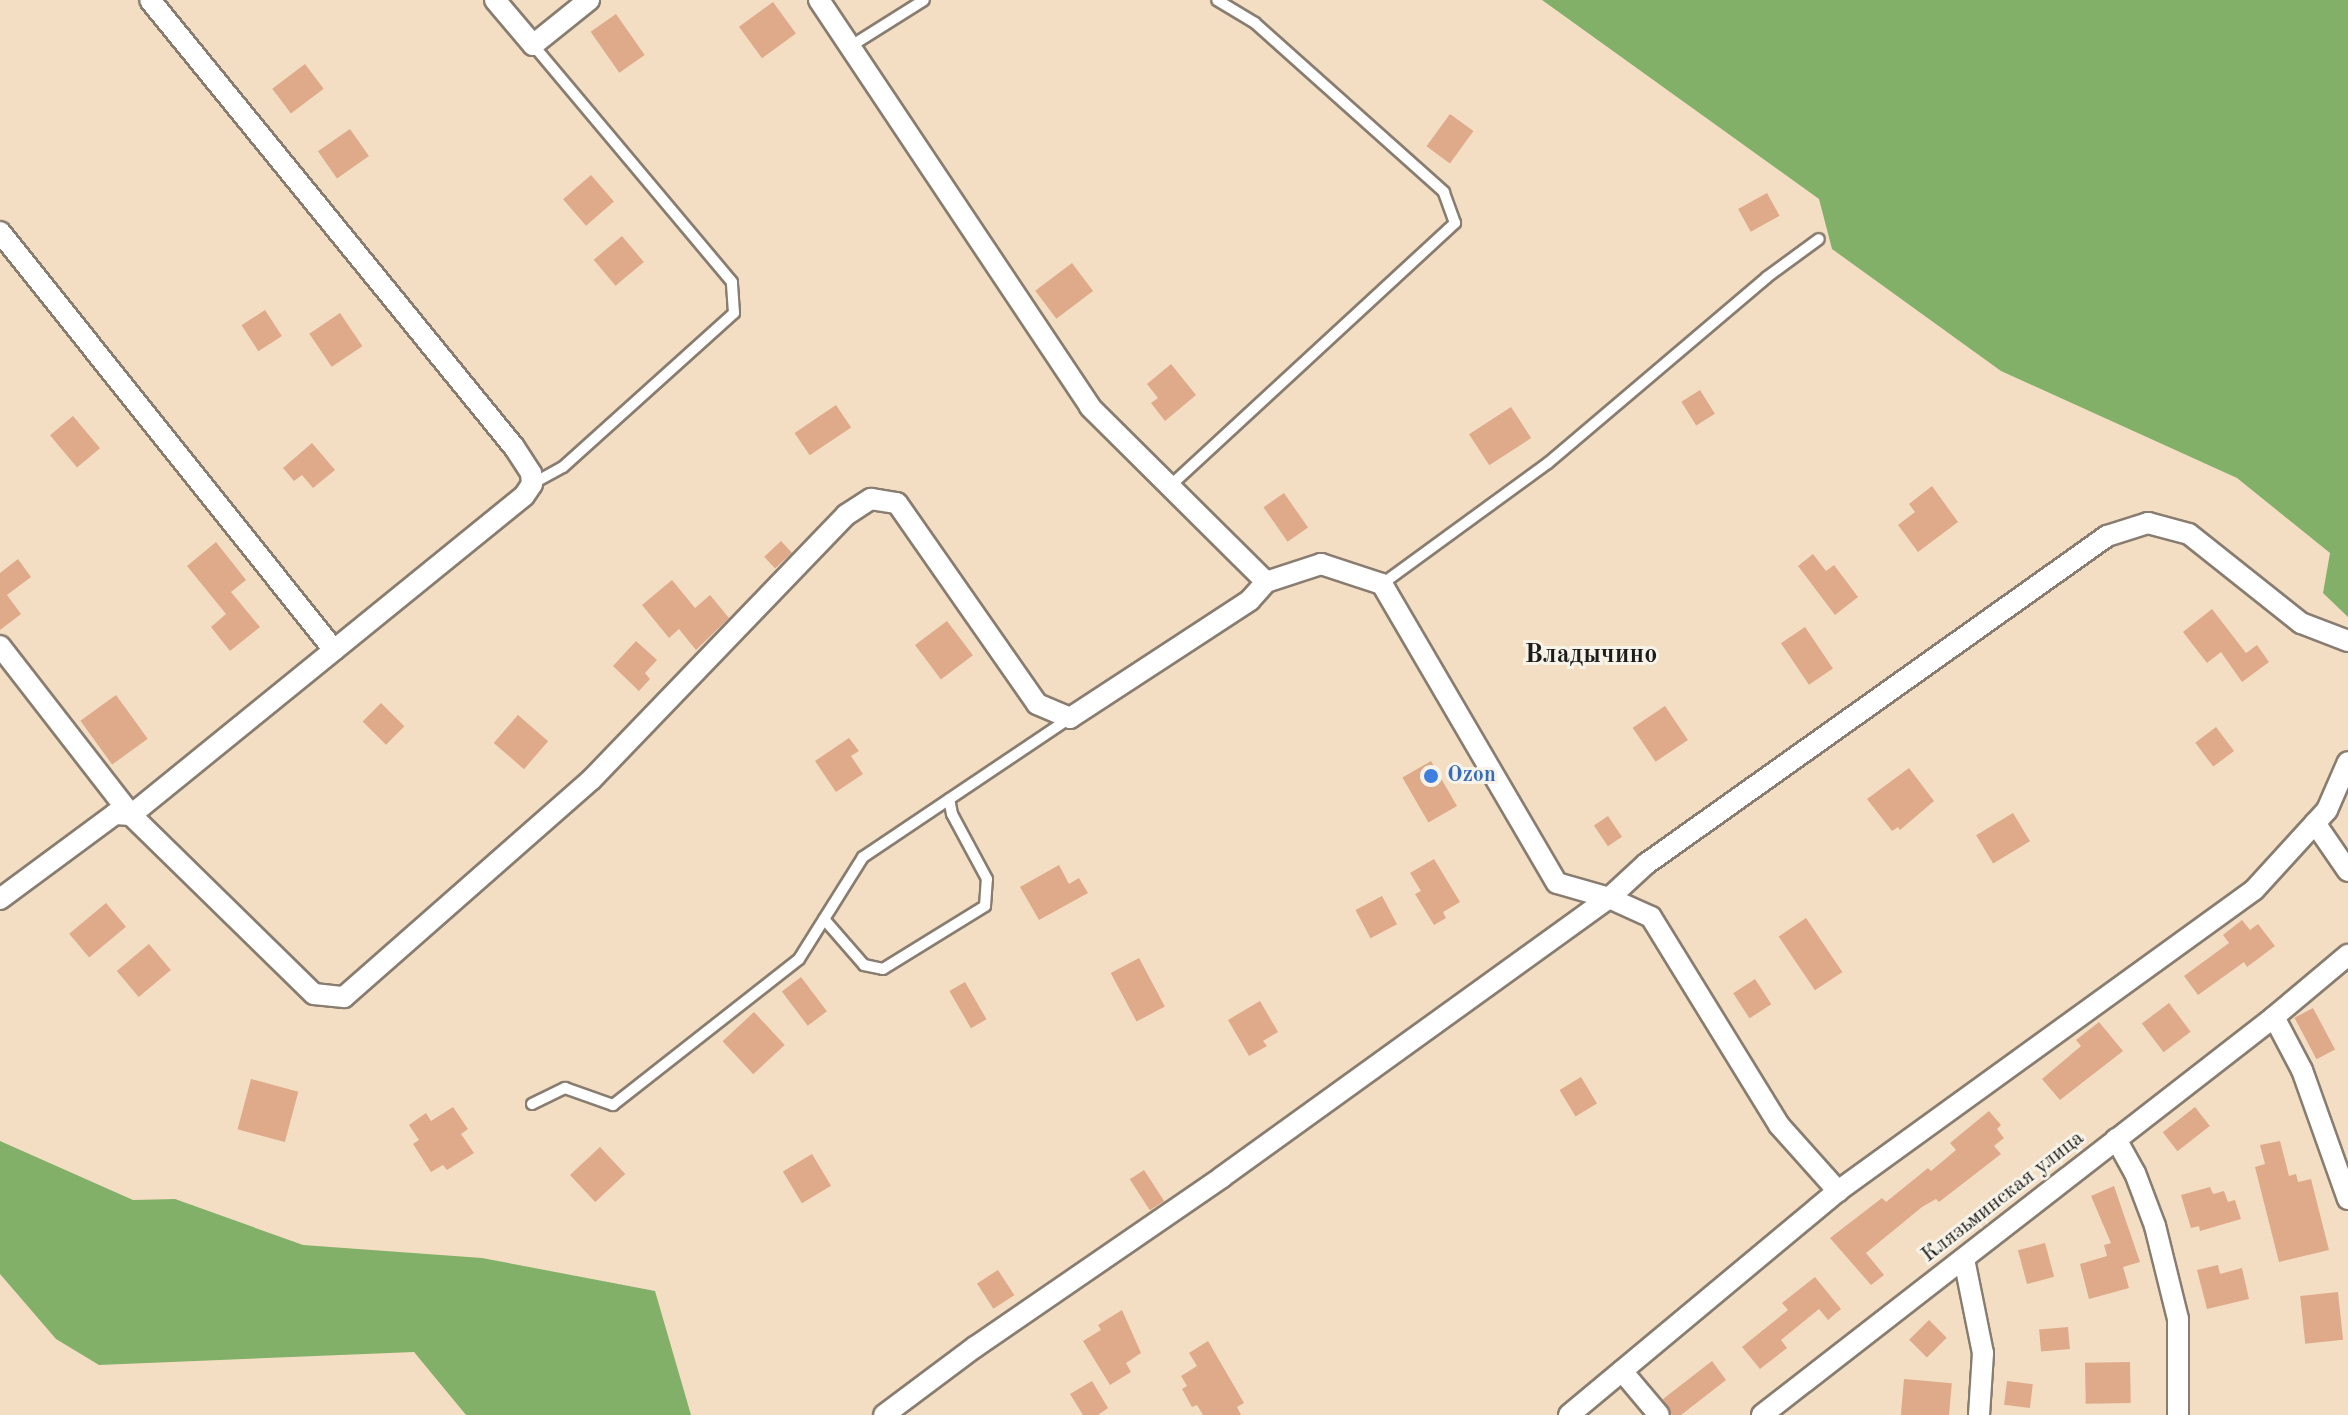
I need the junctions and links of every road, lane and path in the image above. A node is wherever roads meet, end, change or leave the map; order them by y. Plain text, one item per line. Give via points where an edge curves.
1 (150, 0) edge
2 (495, 0) edge
3 (589, 0) edge
4 (819, 0) edge
5 (924, 0) edge
6 (1217, 0) edge
7 (533, 45) junction
8 (851, 46) junction
9 (0, 232) edge
10 (1819, 239) dead end
11 (532, 484) junction
12 (1170, 486) junction
13 (1266, 582) junction
14 (1382, 584) junction
15 (2348, 641) edge
16 (0, 646) edge
17 (334, 650) junction
18 (1070, 718) junction
19 (2348, 762) edge
20 (949, 799) junction
21 (131, 815) junction
22 (2315, 823) junction
23 (2348, 871) edge
24 (1609, 898) junction
25 (0, 899) edge
26 (824, 919) junction
27 (2348, 955) edge
28 (2274, 1017) junction
29 (532, 1104) dead end
30 (2116, 1139) junction
31 (1838, 1191) junction
32 (2348, 1199) edge
33 (1964, 1259) junction
34 (1622, 1371) junction
35 (884, 1415) edge
36 (1569, 1415) edge
37 (1659, 1415) edge
38 (1762, 1415) edge
39 (1979, 1415) edge
40 (2178, 1415) edge

1 - 11 street via 514,447
2 - 7 street
3 - 7 street
4 - 8 street
5 - 8 lane
6 - 12 lane via 1255,23 1444,192 1455,223
7 - 11 lane via 732,282 734,313 563,467
8 - 12 street via 1090,407
9 - 17 street
10 - 14 lane via 1548,463
11 - 17 street via 524,496
12 - 13 street
13 - 14 street via 1321,564
13 - 18 street via 1250,600
14 - 24 street via 1557,883
15 - 24 street via 2301,623 2189,534 2148,523 2107,536 1646,864
16 - 21 street
17 - 21 street
18 - 20 lane
18 - 21 street via 1037,704 897,503 871,499 846,515 591,780 344,997 314,994
19 - 22 street via 2327,810
20 - 26 lane via 863,857
20 - 26 lane via 987,879 985,906 883,969 864,965
21 - 25 street via 115,814
22 - 23 street
22 - 31 street via 2254,890
24 - 31 street via 1651,917 1779,1125
24 - 35 street
26 - 29 lane via 799,959 613,1105 565,1088
27 - 28 street, Клязьминская улица
28 - 30 street, Клязьминская улица
28 - 32 street via 2302,1070
30 - 33 street, Клязьминская улица
30 - 40 street via 2155,1226 2178,1319
31 - 34 street
33 - 38 street, Клязьминская улица
33 - 39 street via 1983,1353
34 - 36 street
34 - 37 street

